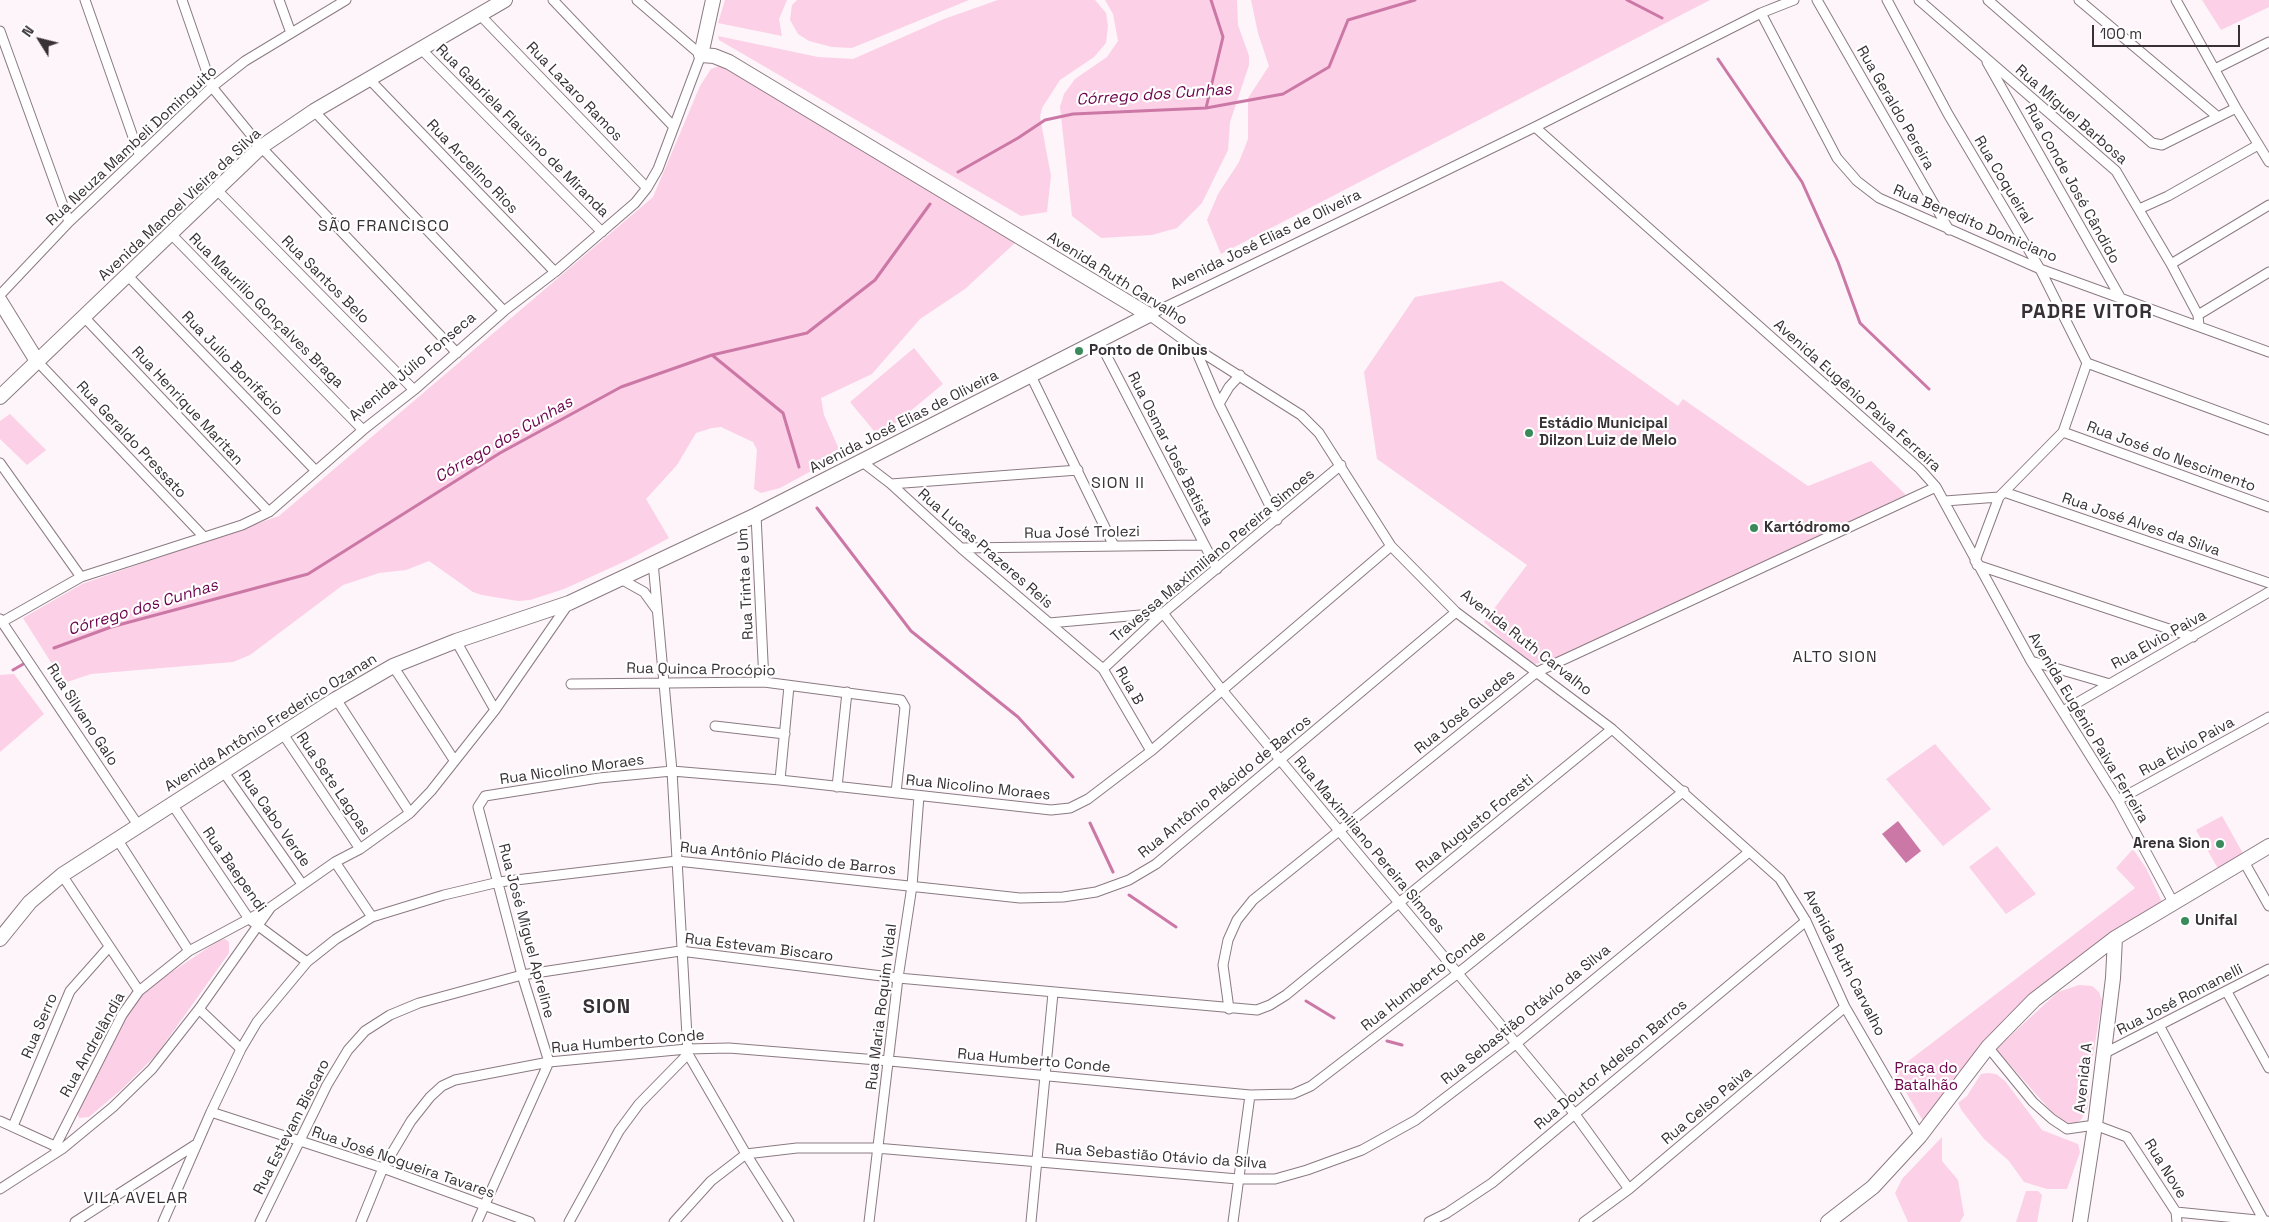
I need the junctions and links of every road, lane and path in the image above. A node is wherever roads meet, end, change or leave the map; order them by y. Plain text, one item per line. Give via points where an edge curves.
1 (85, 0) edge
2 (182, 0) edge
3 (278, 0) edge
4 (346, 0) edge
5 (505, 0) edge
6 (553, 0) edge
7 (637, 0) edge
8 (713, 0) edge
9 (1794, 0) edge
10 (1817, 0) edge
11 (1887, 0) edge
12 (1919, 0) edge
13 (1988, 0) edge
14 (2079, 0) edge
15 (2171, 0) edge
16 (2178, 4) edge
17 (1761, 13) junction
18 (480, 15) junction
19 (0, 32) edge
20 (291, 33) junction
21 (2269, 42) edge
22 (422, 50) junction
23 (701, 55) junction
24 (1985, 58) junction
25 (2215, 69) junction
26 (370, 80) junction
27 (212, 86) junction
28 (2236, 108) junction
29 (314, 111) junction
30 (2218, 117) junction
31 (673, 126) junction
32 (1535, 127) junction
33 (2258, 145) junction
34 (262, 147) junction
35 (139, 154) junction
36 (2269, 162) edge
37 (647, 188) junction
38 (216, 189) junction
39 (2269, 206) edge
40 (2139, 209) junction
41 (69, 222) junction
42 (1950, 230) junction
43 (602, 232) junction
44 (170, 233) junction
45 (2171, 264) junction
46 (2040, 269) junction
47 (555, 272) junction
48 (2269, 272) edge
49 (128, 276) junction
50 (0, 295) edge
51 (2120, 297) junction
52 (0, 301) edge
53 (504, 311) junction
54 (1149, 315) junction
55 (2198, 315) junction
56 (85, 318) junction
57 (2199, 326) junction
58 (1099, 341) junction
59 (1195, 348) junction
60 (2267, 348) edge
61 (457, 353) junction
62 (37, 362) junction
63 (2087, 363) junction
64 (1240, 375) junction
65 (1031, 376) junction
66 (414, 390) junction
67 (0, 397) edge
68 (1219, 404) junction
69 (364, 430) junction
70 (2269, 430) edge
71 (2063, 432) junction
72 (861, 461) junction
73 (0, 463) edge
74 (1341, 465) junction
75 (1078, 470) junction
76 (316, 471) junction
77 (891, 484) junction
78 (1936, 487) junction
79 (2002, 495) junction
80 (1945, 501) junction
81 (2269, 507) edge
82 (268, 512) junction
83 (756, 515) junction
84 (1277, 520) junction
85 (204, 537) junction
86 (1203, 545) junction
87 (1114, 546) junction
88 (1391, 546) junction
89 (961, 548) junction
90 (653, 562) junction
91 (1976, 563) junction
92 (1217, 569) junction
93 (81, 577) junction
94 (619, 578) junction
95 (2269, 584) edge
96 (2269, 592) edge
97 (569, 603) junction
98 (659, 612) junction
99 (1456, 612) junction
100 (1163, 613) junction
101 (1, 621) edge
102 (1049, 623) junction
103 (2193, 637) junction
104 (456, 641) junction
105 (2031, 661) junction
106 (393, 666) junction
107 (1103, 669) junction
108 (1537, 672) junction
109 (664, 682) junction
110 (764, 682) junction
111 (571, 684) dead end
112 (2110, 684) junction
113 (790, 686) junction
114 (1222, 690) junction
115 (847, 692) junction
116 (336, 699) junction
117 (495, 710) junction
118 (2063, 711) junction
119 (2269, 717) edge
120 (715, 726) dead end
121 (1612, 730) junction
122 (283, 734) junction
123 (785, 734) junction
124 (1151, 751) junction
125 (1280, 759) junction
126 (454, 760) junction
127 (223, 770) junction
128 (672, 771) junction
129 (780, 780) junction
130 (837, 787) junction
131 (1684, 791) junction
132 (896, 793) junction
133 (919, 796) junction
134 (2118, 800) junction
135 (172, 804) junction
136 (478, 807) joint
137 (410, 813) junction
138 (138, 825) junction
139 (1340, 831) junction
140 (117, 839) junction
141 (2268, 846) edge
142 (360, 849) junction
143 (1749, 852) junction
144 (2243, 860) junction
145 (676, 861) junction
146 (335, 862) junction
147 (62, 874) junction
148 (499, 882) junction
149 (302, 884) junction
150 (912, 886) junction
151 (2173, 902) junction
152 (1400, 903) junction
153 (271, 906) junction
154 (2269, 906) edge
155 (372, 917) junction
156 (249, 919) junction
157 (1806, 920) junction
158 (257, 926) junction
159 (2115, 938) junction
160 (0, 939) edge
161 (108, 948) junction
162 (189, 951) junction
163 (680, 951) junction
164 (307, 962) junction
165 (2269, 969) edge
166 (1457, 974) junction
167 (522, 975) junction
168 (898, 978) junction
169 (139, 991) junction
170 (2227, 992) junction
171 (1053, 993) junction
172 (1845, 1007) junction
173 (199, 1009) junction
174 (1229, 1009) junction
175 (2159, 1025) junction
176 (1517, 1042) junction
177 (1988, 1047) junction
178 (241, 1049) junction
179 (687, 1051) junction
180 (2103, 1054) junction
181 (890, 1061) junction
182 (549, 1062) junction
183 (2269, 1068) edge
184 (1046, 1076) junction
185 (1250, 1095) junction
186 (210, 1112) junction
187 (1574, 1113) junction
188 (0, 1121) edge
189 (2095, 1125) junction
190 (13, 1126) junction
191 (1920, 1136) junction
192 (297, 1142) junction
193 (195, 1145) junction
194 (58, 1148) junction
195 (876, 1148) junction
196 (746, 1154) junction
197 (1037, 1162) junction
198 (383, 1168) junction
199 (1238, 1179) junction
200 (0, 1189) edge
201 (1629, 1189) junction
202 (485, 1206) junction
203 (2176, 1212) junction
204 (2266, 1221) edge
205 (75, 1222) edge
206 (164, 1222) edge
207 (260, 1222) edge
208 (361, 1222) edge
209 (477, 1222) edge
210 (530, 1222) edge
211 (570, 1222) edge
212 (674, 1222) edge
213 (789, 1222) edge
214 (868, 1222) edge
215 (1031, 1222) edge
216 (1233, 1222) edge
217 (1429, 1222) edge
218 (1584, 1222) edge
219 (1828, 1222) edge
220 (2080, 1222) edge
221 (2177, 1222) edge

1 - 35 street
2 - 27 street
3 - 20 street
4 - 20 street, Rua Neuza Mambeli Dominguito
5 - 18 street, Avenida Manoel Vieira da Silva
6 - 31 street
7 - 23 street
8 - 23 street, Avenida Júlio Fonseca
9 - 17 street, Avenida José Elias de Oliveira
10 - 42 street, Rua Geraldo Pereira
11 - 46 street, Rua Coqueiral via 1948,114
12 - 24 street, Rua Miguel Barbosa
13 - 30 street via 2152,143 2162,145
14 - 30 street
15 - 16 street
16 - 25 street
17 - 32 street, Avenida José Elias de Oliveira
17 - 42 street, Rua Benedito Domiciano via 1838,158 1852,175 1880,198
18 - 22 street, Avenida Manoel Vieira da Silva
18 - 37 street, Rua Lazaro Ramos
19 - 41 street
20 - 27 street, Rua Neuza Mambeli Dominguito
21 - 25 street
22 - 26 street, Avenida Manoel Vieira da Silva
22 - 43 street, Rua Gabriela Flausino de Miranda
23 - 31 street, Avenida Júlio Fonseca
23 - 54 street, Avenida Ruth Carvalho via 729,62
24 - 40 street, Rua Miguel Barbosa via 2110,165
24 - 51 street, Rua Conde José Cândido
25 - 28 street
26 - 29 street, Avenida Manoel Vieira da Silva
26 - 47 street, Rua Arcelino Rios
27 - 34 street
27 - 35 street, Rua Neuza Mambeli Dominguito
28 - 30 street
28 - 33 street
29 - 34 street, Avenida Manoel Vieira da Silva
29 - 53 street
31 - 37 street, Avenida Júlio Fonseca via 658,169
32 - 54 street, Avenida José Elias de Oliveira
32 - 78 street, Avenida Eugênio Paiva Ferreira via 1920,469
33 - 36 street
33 - 40 street
34 - 38 street, Avenida Manoel Vieira da Silva
34 - 61 street
35 - 41 street, Rua Neuza Mambeli Dominguito
37 - 43 street, Avenida Júlio Fonseca
38 - 44 street, Avenida Manoel Vieira da Silva
38 - 66 street, Rua Santos Belo
39 - 45 street
40 - 45 street, Rua Miguel Barbosa
41 - 50 street, Rua Neuza Mambeli Dominguito
42 - 46 street, Rua Benedito Domiciano
43 - 47 street, Avenida Júlio Fonseca
44 - 49 street, Avenida Manoel Vieira da Silva
44 - 69 street, Rua Maurilio Gonçalves Braga
45 - 55 street, Rua Miguel Barbosa
46 - 51 street, Rua Benedito Domiciano
46 - 63 street, Rua Coqueiral
47 - 53 street, Avenida Júlio Fonseca
48 - 55 street
49 - 56 street, Avenida Manoel Vieira da Silva
49 - 76 street, Rua Julio Bonifácio
51 - 57 street, Rua Benedito Domiciano
52 - 62 street
53 - 61 street, Avenida Júlio Fonseca
54 - 58 street, Avenida José Elias de Oliveira
54 - 59 street, Avenida Ruth Carvalho
55 - 57 street
56 - 62 street, Avenida Manoel Vieira da Silva
56 - 82 street, Rua Henrique Maritan
57 - 60 street, Rua Benedito Domiciano
58 - 65 street, Avenida José Elias de Oliveira
58 - 86 street, Rua Osmar José Batista
59 - 64 street, Avenida Ruth Carvalho
59 - 68 street
61 - 66 street, Avenida Júlio Fonseca
62 - 67 street, Avenida Manoel Vieira da Silva
62 - 85 street, Rua Geraldo Pressato
63 - 70 street
63 - 71 street
64 - 68 street
64 - 74 street, Avenida Ruth Carvalho via 1301,415 1319,432
65 - 72 street, Avenida José Elias de Oliveira
65 - 75 street
66 - 69 street, Avenida Júlio Fonseca
68 - 84 street
69 - 76 street, Avenida Júlio Fonseca
71 - 79 street
71 - 81 street, Rua José do Nescimento
72 - 77 street, Rua Lucas Prazeres Reis
72 - 83 street, Avenida José Elias de Oliveira
73 - 93 street
74 - 84 street, Travessa Maximiliano Pereira Simoes
74 - 88 street, Avenida Ruth Carvalho
75 - 77 street
75 - 87 street
76 - 82 street, Avenida Júlio Fonseca
77 - 89 street, Rua Lucas Prazeres Reis
78 - 80 street, Avenida Eugênio Paiva Ferreira
78 - 108 street, Rua José Guedes
79 - 80 street
79 - 91 street
79 - 95 street, Rua José Alves da Silva
80 - 91 street, Avenida Eugênio Paiva Ferreira
82 - 85 street, Avenida Júlio Fonseca via 242,525
83 - 90 street, Avenida Antônio Frederico Ozanan
83 - 110 street, Rua Trinta e Um
84 - 92 street, Travessa Maximiliano Pereira Simoes
85 - 93 street, Avenida Júlio Fonseca
86 - 87 street, Rua José Trolezi
86 - 92 street, Rua Osmar José Batista
87 - 89 street, Rua José Trolezi
88 - 99 street, Avenida Ruth Carvalho
88 - 114 street, Rua Nicolino Moraes
89 - 102 street, Rua Lucas Prazeres Reis
90 - 94 street, Avenida Antônio Frederico Ozanan
90 - 98 street
91 - 103 street
91 - 105 street, Avenida Eugênio Paiva Ferreira
92 - 100 street, Travessa Maximiliano Pereira Simoes
93 - 101 street, Avenida Júlio Fonseca
94 - 97 street, Avenida Antônio Frederico Ozanan
94 - 98 street via 644,592
96 - 103 street, Rua Elvio Paiva
97 - 104 street, Avenida Antônio Frederico Ozanan
97 - 117 street
98 - 109 street
99 - 108 street, Avenida Ruth Carvalho
99 - 125 street, Rua Antônio Plácido de Barros
100 - 102 street, Rua Lucas Prazeres Reis
100 - 107 street, Travessa Maximiliano Pereira Simoes
100 - 114 street, Rua Maximiliano Pereira Simoes
101 - 138 street, Rua Silvano Galo
102 - 107 street, Rua B
103 - 112 street, Rua Elvio Paiva
104 - 106 street, Avenida Antônio Frederico Ozanan
104 - 117 street
105 - 112 street
105 - 118 street, Avenida Eugênio Paiva Ferreira
106 - 116 street, Avenida Antônio Frederico Ozanan
106 - 126 street
107 - 124 street, Rua B
108 - 121 street, Avenida Ruth Carvalho
108 - 139 street, Rua José Guedes
109 - 110 street, Rua Quinca Procópio
109 - 111 street, Rua Quinca Procópio
109 - 128 street
110 - 113 street, Rua Quinca Procópio
112 - 118 street, Rua Elvio Paiva
113 - 115 street, Rua Quinca Procópio
113 - 123 street
114 - 124 street, Rua Nicolino Moraes
114 - 125 street, Rua Maximiliano Pereira Simoes
115 - 130 street
115 - 132 street, Rua Quinca Procópio via 890,697 901,700 905,707
116 - 122 street, Avenida Antônio Frederico Ozanan
116 - 137 street
117 - 126 street
118 - 134 street, Avenida Eugênio Paiva Ferreira
119 - 134 street, Rua Élvio Paiva
120 - 123 street
121 - 131 street, Avenida Ruth Carvalho
121 - 152 street, Rua Augusto Foresti
122 - 127 street, Avenida Antônio Frederico Ozanan
122 - 142 street, Rua Sete Lagoas
123 - 129 street
124 - 133 street, Rua Nicolino Moraes via 1088,799 1070,808 1051,810
125 - 139 street, Rua Maximiliano Pereira Simoes
125 - 150 street, Rua Antônio Plácido de Barros via 1156,864 1129,880 1096,892 1020,898
126 - 137 street
127 - 135 street, Avenida Antônio Frederico Ozanan
127 - 149 street, Rua Cabo Verde
128 - 129 street, Rua Nicolino Moraes
128 - 136 street, Rua Nicolino Moraes via 599,778 485,796
128 - 145 street
129 - 130 street, Rua Nicolino Moraes
130 - 132 street, Rua Nicolino Moraes
131 - 143 street, Avenida Ruth Carvalho
131 - 166 street, Rua Humberto Conde
132 - 133 street, Rua Nicolino Moraes
133 - 150 street, Rua Maria Roquim Vidal
134 - 151 street, Avenida Eugênio Paiva Ferreira
135 - 138 street, Avenida Antônio Frederico Ozanan
135 - 156 street, Rua Baependi
136 - 148 street, Rua José Miguel Apreline
137 - 142 street
138 - 140 street, Avenida Antônio Frederico Ozanan
139 - 152 street, Rua Maximiliano Pereira Simoes
139 - 174 street, Rua José Guedes via 1253,900 1237,920 1228,940 1223,965
140 - 147 street, Avenida Antônio Frederico Ozanan
140 - 162 street
141 - 144 street
142 - 146 street
143 - 157 street, Avenida Ruth Carvalho via 1780,879
143 - 176 street, Rua Sebastião Otávio da Silva
144 - 151 street
144 - 154 street
145 - 148 street, Rua Antônio Plácido de Barros
145 - 150 street, Rua Antônio Plácido de Barros
145 - 163 street
146 - 149 street
146 - 155 street
147 - 160 street, Avenida Antônio Frederico Ozanan via 30,902
147 - 161 street
148 - 155 street, Rua Antônio Plácido de Barros
148 - 167 street, Rua José Miguel Apreline
149 - 153 street
150 - 168 street, Rua Maria Roquim Vidal
151 - 159 street
152 - 166 street, Rua Maximiliano Pereira Simoes
152 - 174 street, Rua Augusto Foresti via 1270,1005 1256,1010
153 - 156 street, Rua Andrelândia
153 - 158 street
155 - 164 street, Rua Antônio Plácido de Barros
156 - 158 street, Rua Baependi
156 - 162 street, Rua Andrelândia
157 - 172 street, Avenida Ruth Carvalho
157 - 187 street, Rua Doutor Adelson Barros
158 - 164 street, Rua Baependi
158 - 173 street
159 - 177 street via 2034,1000
159 - 180 street, Avenida A
161 - 169 street
161 - 190 street, Rua Serro via 70,991
162 - 169 street, Rua Andrelândia
163 - 167 street, Rua Estevam Biscaro
163 - 168 street, Rua Estevam Biscaro
163 - 179 street
164 - 178 street, Rua Antônio Plácido de Barros via 275,998
165 - 170 street, Rua José Romanelli
166 - 176 street, Rua Maximiliano Pereira Simoes
166 - 185 street, Rua Humberto Conde via 1311,1086 1293,1094
167 - 182 street, Rua José Miguel Apreline
167 - 192 street, Rua Estevam Biscaro via 419,1003 390,1015 365,1031 348,1050
168 - 171 street, Rua Estevam Biscaro
168 - 181 street, Rua Maria Roquim Vidal
169 - 194 street, Rua Andrelândia via 122,1015
170 - 175 street, Rua José Romanelli
170 - 183 street
171 - 174 street, Rua Estevam Biscaro
171 - 184 street
172 - 191 street, Avenida Ruth Carvalho
172 - 201 street, Rua Celso Paiva
173 - 178 street
173 - 194 street via 152,1069 113,1107
175 - 180 street, Rua José Romanelli
175 - 204 street
176 - 187 street, Rua Maximiliano Pereira Simoes
176 - 199 street, Rua Sebastião Otávio da Silva via 1416,1120 1362,1150 1276,1179
177 - 189 street via 2052,1119 2067,1129
177 - 191 street
178 - 186 street, Rua Antônio Plácido de Barros
179 - 181 street, Rua Humberto Conde via 729,1048
179 - 182 street, Rua Humberto Conde
179 - 196 street
179 - 211 street via 619,1131
180 - 189 street, Avenida A
181 - 184 street, Rua Humberto Conde
181 - 195 street, Rua Maria Roquim Vidal
182 - 198 street, Rua Humberto Conde via 455,1080 442,1086 411,1121
182 - 202 street
184 - 185 street, Rua Humberto Conde
184 - 197 street
185 - 199 street
186 - 192 street, Rua José Nogueira Tavares
186 - 193 street, Rua Antônio Plácido de Barros
187 - 201 street, Rua Maximiliano Pereira Simoes
187 - 217 street, Rua Doutor Adelson Barros via 1492,1183
188 - 190 street
189 - 203 street, Rua Nove via 2133,1142
189 - 220 street, Avenida A
190 - 194 street
191 - 219 street via 1873,1187
192 - 198 street, Rua José Nogueira Tavares
192 - 207 street, Rua Estevam Biscaro
193 - 205 street
193 - 206 street, Rua Antônio Plácido de Barros
194 - 200 street
195 - 196 street, Rua Sebastião Otávio da Silva via 797,1148
195 - 197 street, Rua Sebastião Otávio da Silva
195 - 214 street, Rua Maria Roquim Vidal
196 - 212 street via 711,1181
196 - 213 street
197 - 199 street, Rua Sebastião Otávio da Silva
197 - 215 street
198 - 202 street, Rua José Nogueira Tavares
198 - 208 street, Rua Humberto Conde
199 - 216 street
201 - 218 street, Rua Celso Paiva
202 - 209 street
202 - 210 street, Rua José Nogueira Tavares
203 - 204 street
203 - 221 street, Rua Nove

